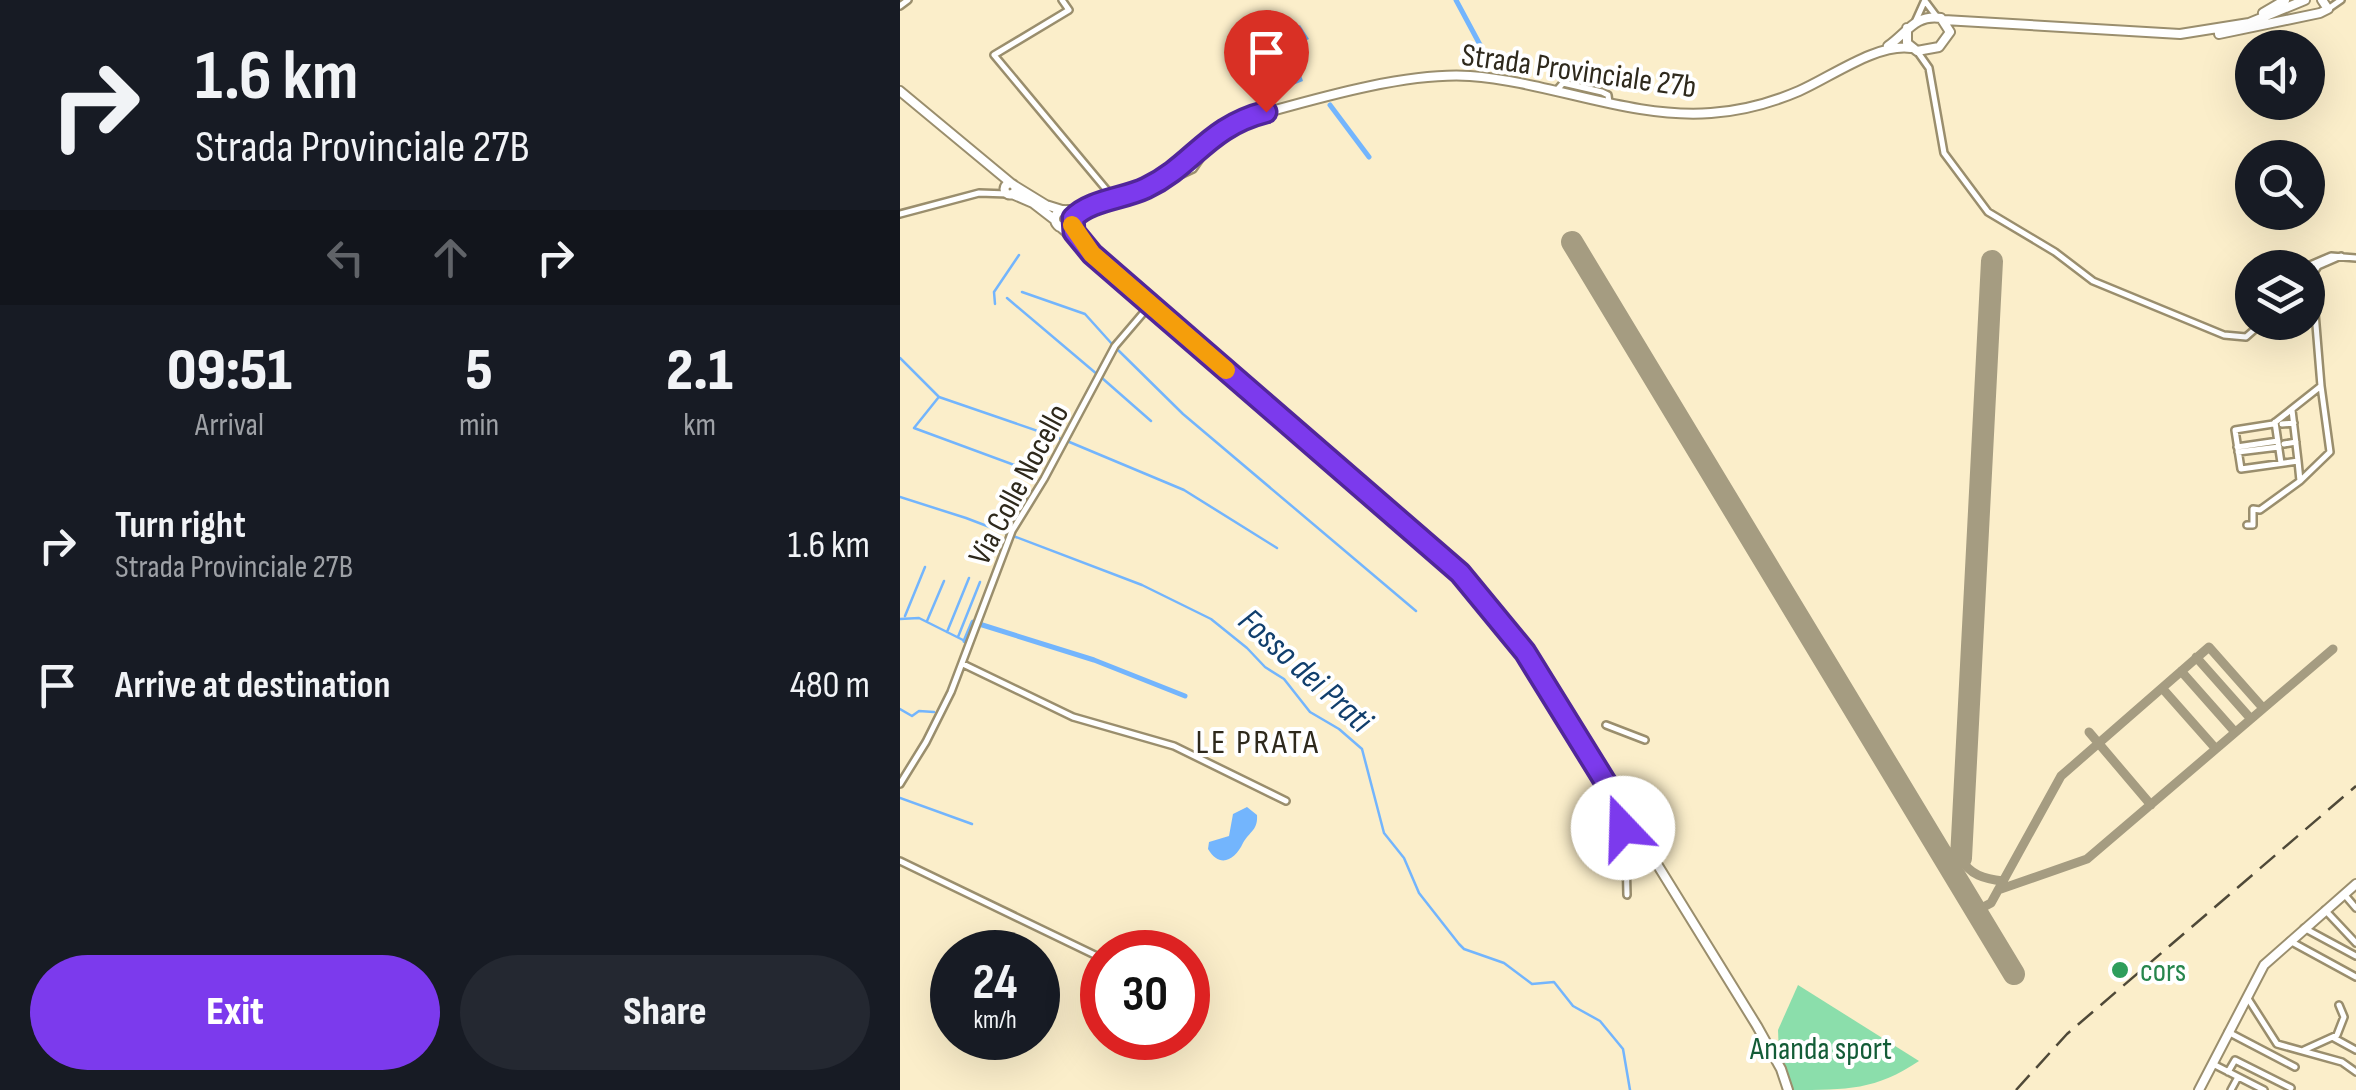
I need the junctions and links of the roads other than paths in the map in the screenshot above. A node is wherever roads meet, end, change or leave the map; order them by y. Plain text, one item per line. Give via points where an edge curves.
1 (908, 0) edge
2 (1062, 0) edge
3 (1925, 0) edge
4 (2285, 0) edge
5 (2305, 0) edge
6 (2322, 0) edge
7 (2342, 0) edge
8 (900, 6) edge
9 (2328, 9) junction
10 (1941, 19) junction
11 (1916, 20) junction
12 (1973, 24) junction
13 (1907, 28) junction
14 (2217, 30) junction
15 (2190, 33) junction
16 (1943, 43) junction
17 (1914, 49) junction
18 (1880, 52) junction
19 (1929, 68) junction
20 (900, 91) edge
21 (1222, 129) junction
22 (1192, 154) junction
23 (1200, 160) junction
24 (1009, 187) junction
25 (1136, 192) junction
26 (1114, 200) junction
27 (900, 214) edge
28 (1069, 215) junction
29 (1057, 223) junction
30 (2341, 256) junction
31 (1096, 257) junction
32 (2325, 258) edge
33 (2356, 258) edge
34 (1140, 296) junction
35 (1150, 305) junction
36 (1162, 315) junction
37 (1139, 317) junction
38 (2235, 338) edge
39 (2321, 383) junction
40 (2292, 410) junction
41 (2279, 423) junction
42 (2294, 423) junction
43 (2259, 426) junction
44 (2296, 442) junction
45 (2280, 444) junction
46 (2262, 446) junction
47 (2238, 449) junction
48 (2298, 461) junction
49 (2281, 464) junction
50 (2265, 466) junction
51 (2300, 481) junction
52 (2247, 524) dead end
53 (962, 663) junction
54 (1606, 725) dead end
55 (1644, 740) dead end
56 (900, 784) edge
57 (1286, 800) dead end
58 (1624, 814) junction
59 (900, 860) edge
60 (2355, 888) edge
61 (2344, 894) junction
62 (1626, 895) dead end
63 (2356, 908) edge
64 (2326, 910) junction
65 (2304, 928) junction
66 (2290, 941) junction
67 (2356, 944) edge
68 (1080, 949) edge
69 (2356, 956) edge
70 (2356, 977) edge
71 (2246, 997) junction
72 (2339, 1005) dead end
73 (2228, 1032) junction
74 (2334, 1038) junction
75 (2356, 1050) edge
76 (2302, 1051) junction
77 (2212, 1064) junction
78 (2294, 1067) dead end
79 (2228, 1072) junction
80 (2356, 1072) edge
81 (2238, 1077) junction
82 (2290, 1088) edge
83 (2260, 1089) edge
84 (1788, 1090) edge
85 (2199, 1090) edge
86 (2231, 1090) edge

1 - 8 street
2 - 26 street via 1070,10 994,55
3 - 10 street
3 - 11 street
4 - 14 main road
5 - 14 main road
6 - 9 main road
7 - 9 street
9 - 15 main road via 2230,33
10 - 11 main road
10 - 12 main road
10 - 16 main road via 1950,30
11 - 13 main road
12 - 15 main road
12 - 16 main road
13 - 17 main road
13 - 18 main road
14 - 15 main road
16 - 17 main road
16 - 19 street
17 - 18 main road
17 - 19 street
18 - 21 main road, Strada Provinciale 27b via 1800,91 1746,108 1646,110 1474,76 1440,76 1254,115
19 - 38 street via 1944,153 1991,214 2096,283
20 - 24 main road
21 - 22 main road
21 - 23 street
22 - 23 street
22 - 25 main road
23 - 25 street via 1177,178
24 - 27 street
24 - 28 main road
24 - 29 main road
25 - 26 main road
26 - 28 main road
28 - 29 main road via 1056,215
28 - 29 main road via 1066,227
28 - 31 main road
29 - 31 main road
30 - 32 street
30 - 33 street
30 - 39 street via 2312,276
31 - 34 main road
34 - 35 main road
34 - 37 street
35 - 36 main road
35 - 37 street, Via Colle Nocello
36 - 37 street
36 - 58 main road via 1468,582 1525,652
37 - 53 street, Via Colle Nocello via 1114,348 1011,532
39 - 40 street
39 - 51 street via 2330,452
40 - 41 street
40 - 42 street
41 - 42 street
41 - 43 street
41 - 45 street
42 - 44 street
43 - 46 street
43 - 47 street via 2235,430
44 - 45 street
44 - 48 street
45 - 46 street
45 - 49 street
46 - 47 street
46 - 50 street
47 - 50 street via 2241,468
48 - 49 street
48 - 51 street
49 - 50 street
51 - 52 street via 2254,510 2253,524
53 - 56 street, Via Colle Nocello
53 - 57 street via 1064,714 1174,746
54 - 55 street
58 - 62 street
58 - 84 main road via 1757,1026
59 - 68 street
60 - 61 main road
61 - 63 street
61 - 64 main road
64 - 65 main road
64 - 67 street
65 - 66 main road
65 - 69 street
66 - 70 street
66 - 71 main road via 2265,964
71 - 73 main road
71 - 76 street via 2275,1042
72 - 74 street via 2344,1017
73 - 77 main road
73 - 78 street
74 - 75 street
74 - 76 street
76 - 80 street
77 - 79 street
77 - 85 main road
79 - 81 street
79 - 82 street via 2235,1060
81 - 83 street
81 - 86 street

